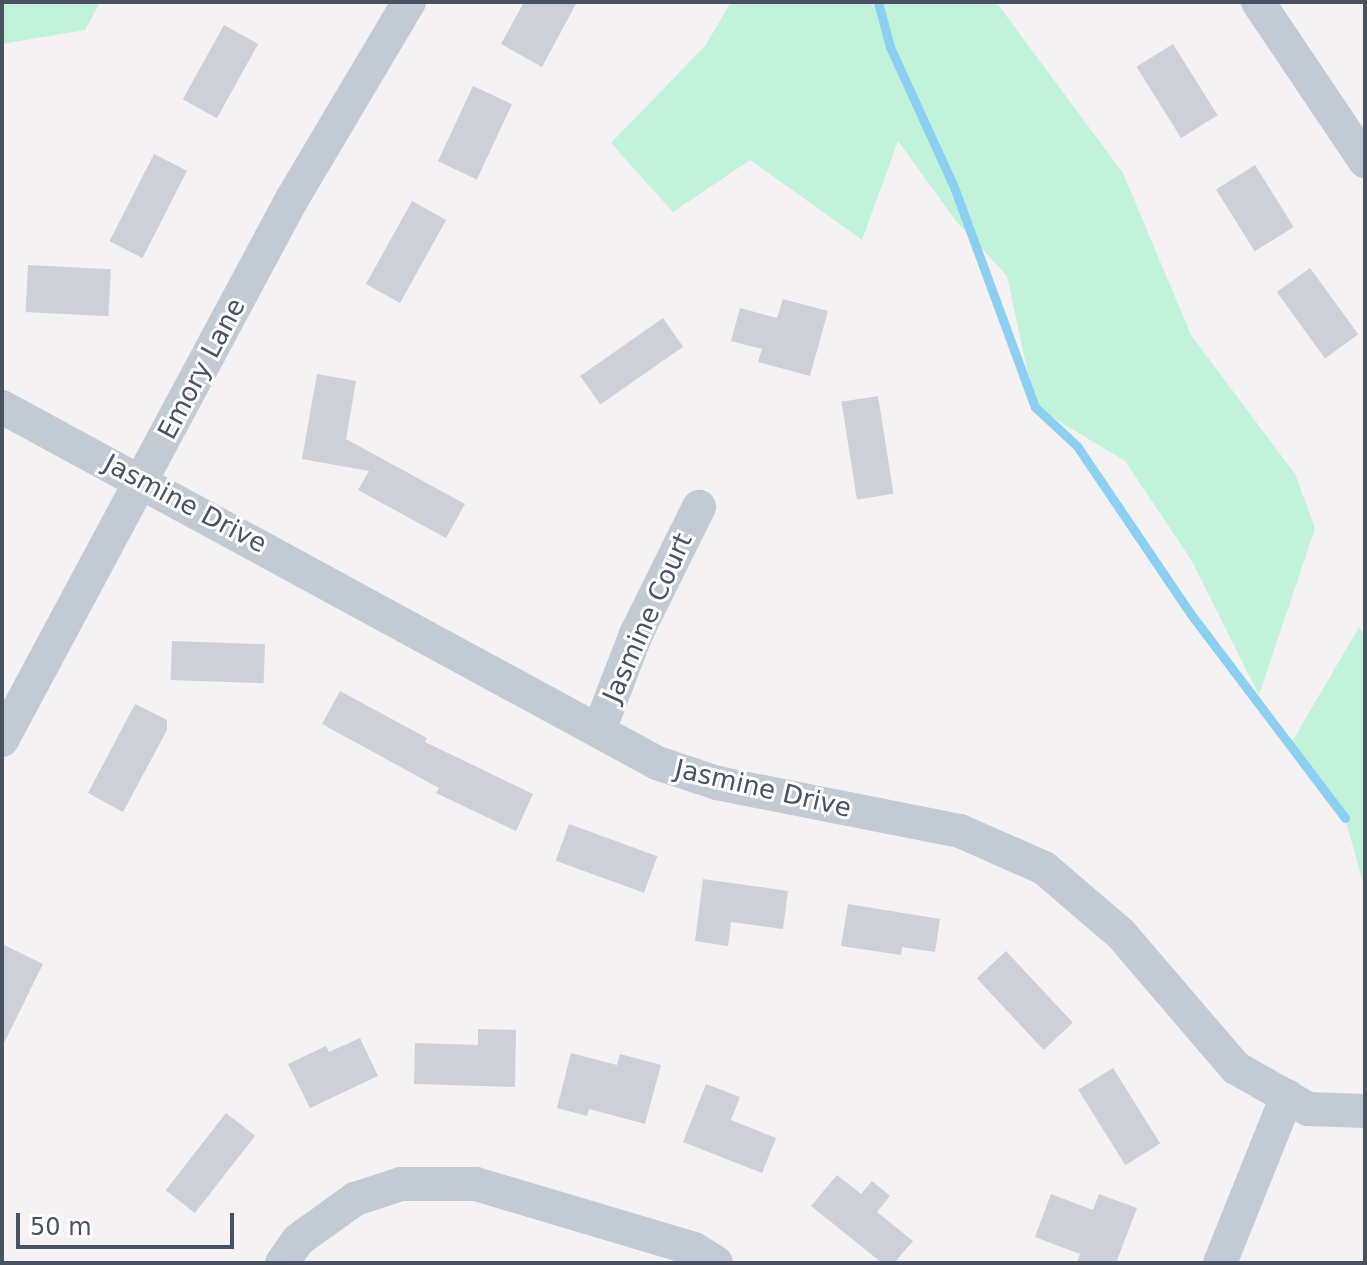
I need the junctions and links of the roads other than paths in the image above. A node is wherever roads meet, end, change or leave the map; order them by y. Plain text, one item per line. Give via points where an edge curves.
1 (409, 2) edge
2 (1258, 2) edge
3 (1365, 161) edge
4 (2, 407) edge
5 (143, 481) junction
6 (699, 507) dead end
7 (599, 730) junction
8 (2, 740) edge
9 (1287, 1096) junction
10 (1365, 1111) edge
11 (282, 1263) edge
12 (716, 1263) edge
13 (1220, 1263) edge

1 - 5 street, Emory Lane via 292,199
2 - 3 street
4 - 5 street, Jasmine Drive
5 - 7 street, Jasmine Drive
5 - 8 street, Emory Lane
6 - 7 street, Jasmine Court via 636,634
7 - 9 street, Jasmine Drive via 657,763 717,783 960,831 1044,868 1121,934 1236,1068
9 - 10 street, Jasmine Drive via 1308,1109
9 - 13 street
11 - 12 street via 298,1240 355,1199 401,1184 476,1184 694,1249

